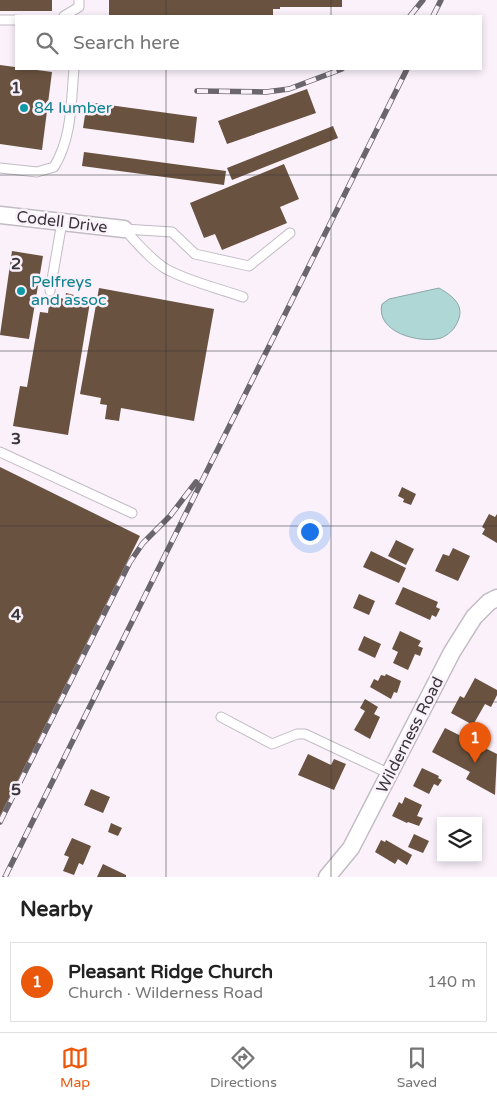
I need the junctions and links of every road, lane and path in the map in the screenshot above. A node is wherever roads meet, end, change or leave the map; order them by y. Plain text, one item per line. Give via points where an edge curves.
1 (79, 0) edge
2 (66, 15) edge
3 (0, 20) edge
4 (15, 20) edge
5 (74, 70) edge
6 (0, 168) edge
7 (0, 215) edge
8 (62, 222) junction
9 (124, 229) junction
10 (290, 233) dead end
11 (50, 291) dead end
12 (243, 297) dead end
13 (0, 452) edge
14 (132, 513) dead end
15 (497, 598) edge
16 (221, 717) dead end
17 (390, 774) junction
18 (327, 877) edge

1 - 2 lane via 79,7
3 - 4 lane
5 - 6 lane via 64,151 54,167 37,172
7 - 8 street, Codell Drive
8 - 9 street, Codell Drive
8 - 11 lane
9 - 10 lane via 172,232 195,254 249,266
9 - 12 lane via 166,269
13 - 14 lane
15 - 17 street, Wilderness Road via 488,602 474,617 452,652
16 - 17 lane via 272,744 297,734 315,737
17 - 18 street, Wilderness Road via 352,848

